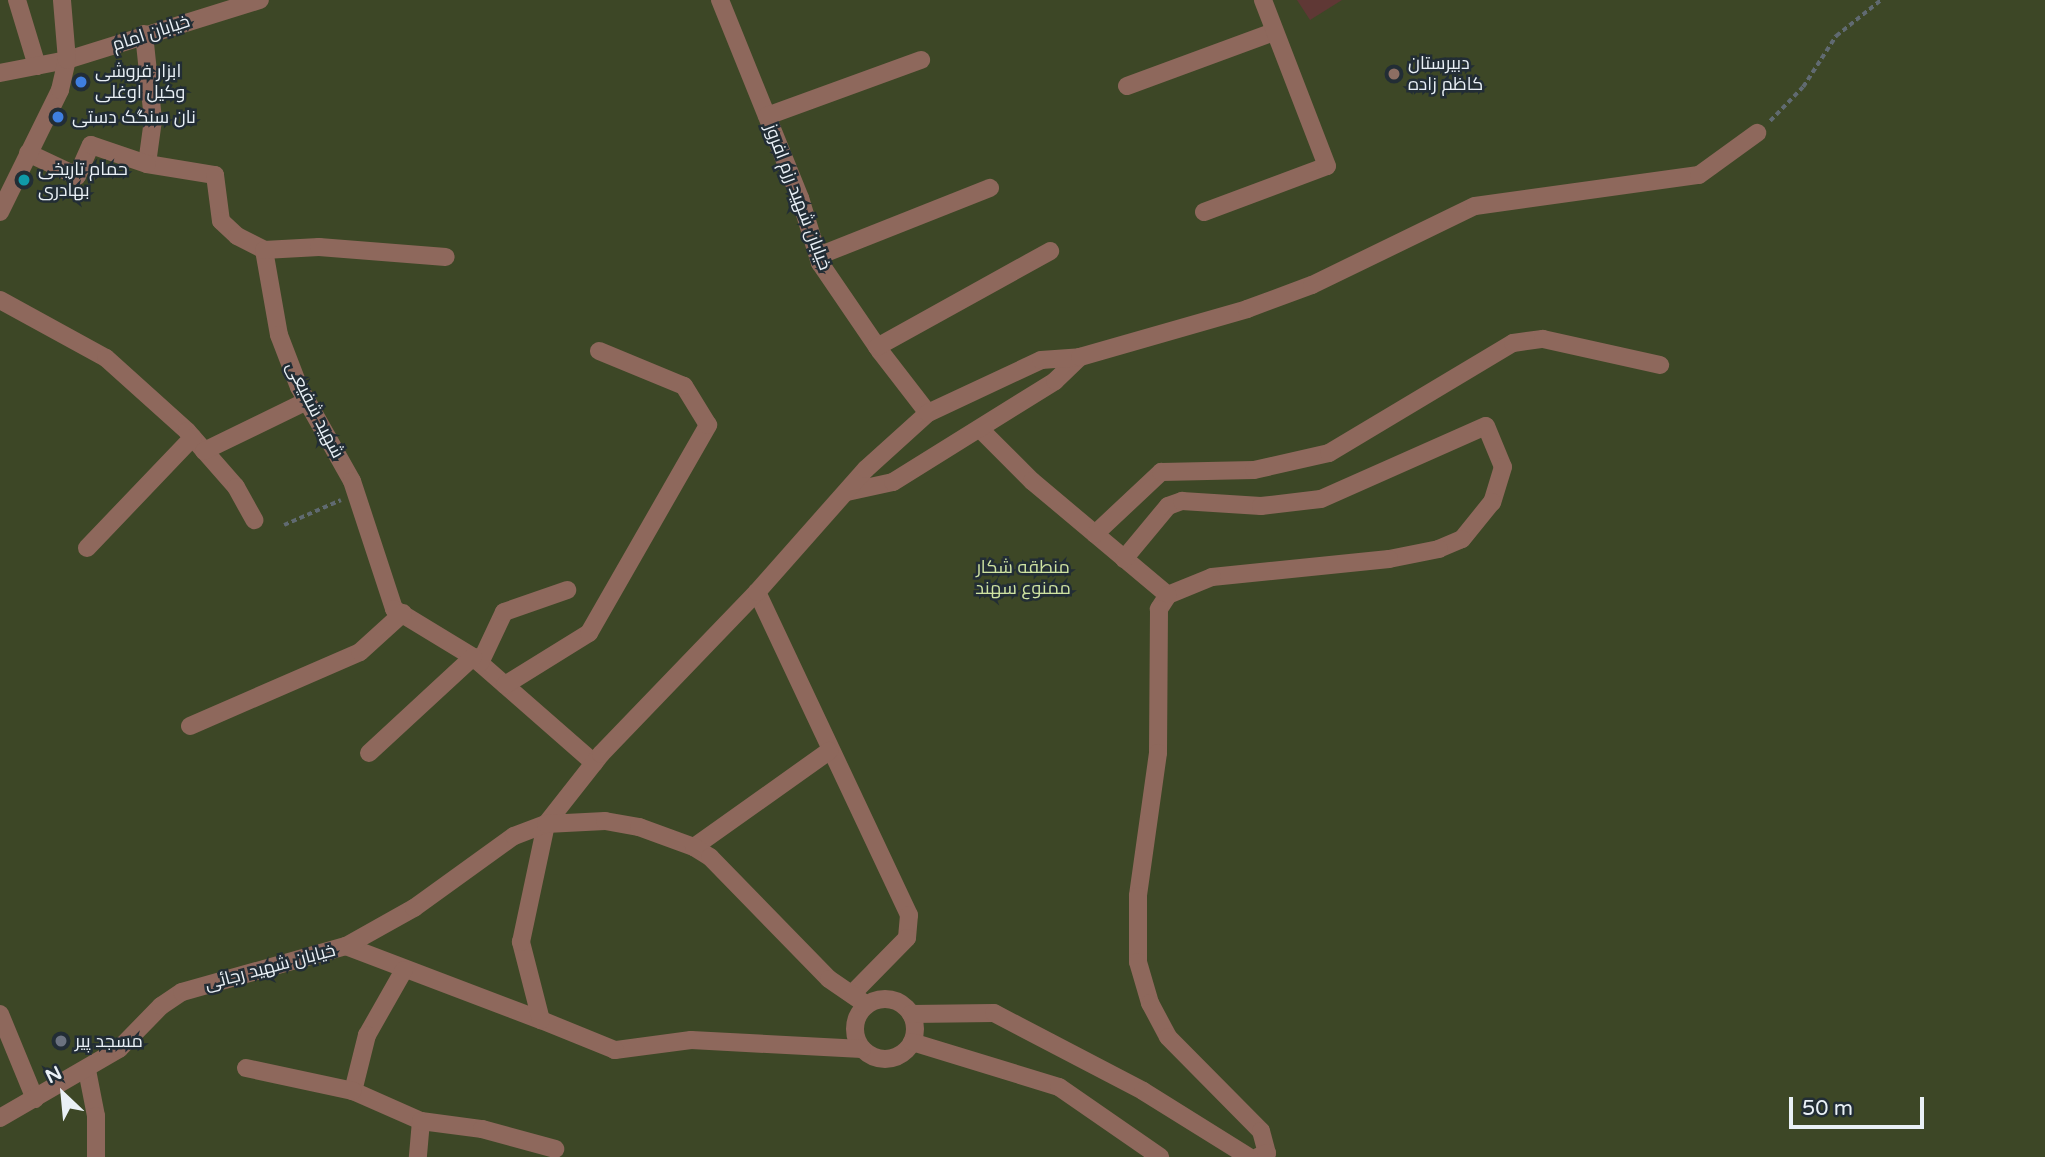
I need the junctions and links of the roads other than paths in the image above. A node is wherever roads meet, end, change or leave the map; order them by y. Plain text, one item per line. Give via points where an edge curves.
1 (17, 0) edge
2 (61, 0) edge
3 (260, 0) edge
4 (720, 0) edge
5 (1263, 0) edge
6 (1274, 32) junction
7 (144, 34) junction
8 (67, 60) junction
9 (922, 60) dead end
10 (37, 66) junction
11 (0, 73) edge
12 (1128, 86) dead end
13 (767, 116) junction
14 (1757, 133) road end
15 (28, 153) junction
16 (147, 164) junction
17 (990, 188) dead end
18 (0, 212) edge
19 (1204, 212) dead end
20 (264, 250) junction
21 (1050, 251) dead end
22 (818, 256) junction
23 (446, 257) dead end
24 (0, 300) edge
25 (877, 347) junction
26 (599, 351) dead end
27 (1080, 357) junction
28 (1660, 365) dead end
29 (307, 401) junction
30 (928, 413) junction
31 (980, 429) junction
32 (199, 444) junction
33 (847, 492) junction
34 (254, 520) dead end
35 (1095, 534) junction
36 (87, 548) dead end
37 (1124, 559) junction
38 (567, 590) dead end
39 (757, 592) junction
40 (1168, 595) junction
41 (403, 613) junction
42 (477, 660) junction
43 (505, 685) junction
44 (190, 726) dead end
45 (830, 751) junction
46 (369, 752) dead end
47 (594, 763) junction
48 (546, 824) junction
49 (694, 847) junction
50 (346, 946) junction
51 (404, 970) junction
52 (859, 999) junction
53 (0, 1014) edge
54 (911, 1014) junction
55 (541, 1020) junction
56 (912, 1042) junction
57 (863, 1049) junction
58 (246, 1068) dead end
59 (87, 1070) junction
60 (353, 1091) junction
61 (34, 1099) junction
62 (0, 1118) edge
63 (421, 1121) junction
64 (555, 1149) dead end
65 (96, 1157) edge
66 (418, 1157) edge
67 (1160, 1157) edge
68 (1249, 1157) edge
69 (1258, 1157) edge

1 - 10 street
2 - 8 street
3 - 7 street, خیابان امام
4 - 13 street, خیابان شهید رزم افروز
5 - 6 street
6 - 12 street
6 - 19 street via 1327,166
7 - 8 street, خیابان امام
7 - 16 street via 153,120
8 - 10 street, خیابان امام
8 - 15 street via 60,90
9 - 13 street
10 - 11 street, خیابان امام
13 - 22 street, خیابان شهید رزم افروز
14 - 27 street via 1699,175 1475,206 1312,285
15 - 16 street via 78,176 91,145
15 - 18 street
16 - 20 street via 215,175 221,221
17 - 22 street
20 - 23 street via 319,247
20 - 29 street, شهید شفیعی via 279,335
21 - 25 street
22 - 25 street, خیابان شهید رزم افروز
24 - 32 street via 106,358
25 - 30 street, خیابان شهید رزم افروز
26 - 43 street via 684,386 708,425 589,633
27 - 30 street via 1041,360
27 - 31 street via 1055,381
28 - 35 street via 1543,339 1513,342 1329,453 1254,470 1161,472
29 - 32 street
29 - 41 street, شهید شفیعی via 356,493 394,609
30 - 33 street
31 - 33 street via 893,482
31 - 35 street via 1031,481
32 - 34 street via 236,487
32 - 36 street
33 - 39 street
35 - 37 street
37 - 40 street
37 - 40 street via 1168,506 1182,501 1261,506 1321,499 1486,426 1503,467 1492,502 1462,539 1439,549 1389,559 1212,577
38 - 42 street via 504,612
39 - 45 street
39 - 47 street
40 - 69 street via 1159,609 1158,753 1139,897 1138,962 1150,1003 1168,1037 1261,1131 1267,1153
41 - 42 street, شهید شفیعی
41 - 44 street via 360,653
42 - 43 street, شهید شفیعی
42 - 46 street
43 - 47 street, شهید شفیعی
45 - 49 street
45 - 52 street via 909,915 907,938
47 - 48 street
48 - 49 street via 605,821 639,827
48 - 50 street, خیابان شهید رجائی via 514,836 414,908
48 - 55 street via 521,942
49 - 52 street via 710,857 830,979
50 - 51 street
50 - 59 street, خیابان شهید رجائی via 182,992 161,1006 119,1049
51 - 55 street via 486,995
51 - 60 street via 367,1035
52 - 54 street via 886,999
52 - 57 street via 855,1021
53 - 61 street
54 - 56 street
54 - 68 street via 994,1013 1143,1091
55 - 57 street via 615,1050 691,1040
56 - 57 street via 889,1059
56 - 67 street via 1059,1087
58 - 60 street
59 - 61 street, خیابان شهید رجائی
59 - 65 street via 96,1116
60 - 63 street
61 - 62 street, خیابان شهید رجائی
63 - 64 street via 482,1129
63 - 66 street

